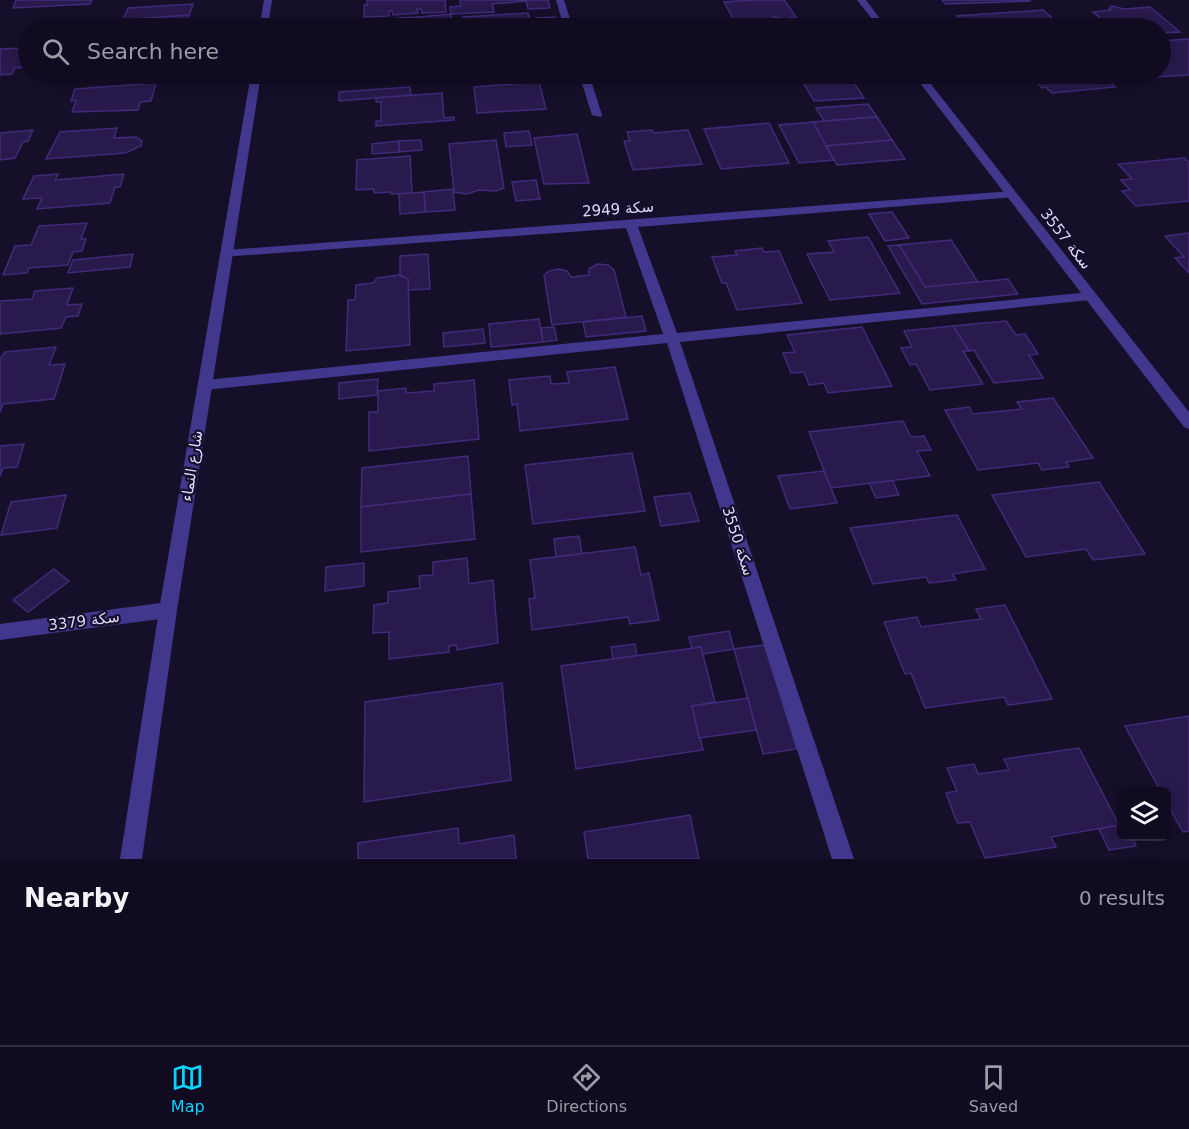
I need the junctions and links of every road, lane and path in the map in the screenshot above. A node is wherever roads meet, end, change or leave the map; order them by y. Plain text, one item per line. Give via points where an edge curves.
1 (268, 0) edge
2 (560, 0) edge
3 (861, 0) edge
4 (265, 18) edge
5 (566, 18) edge
6 (875, 18) edge
7 (254, 84) edge
8 (587, 84) edge
9 (926, 84) edge
10 (597, 115) dead end
11 (1012, 195) junction
12 (632, 225) junction
13 (226, 254) junction
14 (1090, 296) junction
15 (672, 339) junction
16 (205, 385) junction
17 (1189, 423) edge
18 (168, 610) junction
19 (0, 632) edge
20 (131, 859) edge
21 (843, 859) edge

1 - 4 street
2 - 5 street
3 - 6 street
7 - 13 street, شارع النماء
8 - 10 street
9 - 11 street, سكة 3557
11 - 12 street, سكة 2949
11 - 14 street, سكة 3557
12 - 13 street, سكة 2949
12 - 15 street, سكة 3550
13 - 16 street, شارع النماء
14 - 15 street
14 - 17 street, سكة 3557
15 - 16 street
15 - 21 street, سكة 3550
16 - 18 street, شارع النماء
18 - 19 street, سكة 3379
18 - 20 street, شارع النماء

